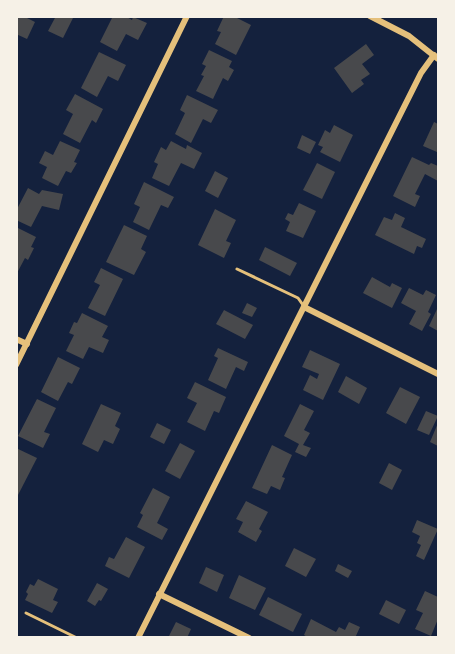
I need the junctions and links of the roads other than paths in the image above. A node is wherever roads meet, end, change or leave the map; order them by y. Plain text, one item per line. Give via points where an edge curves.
1 (187, 16) edge
2 (370, 16) edge
3 (436, 57) edge
4 (237, 269) dead end
5 (304, 307) junction
6 (16, 339) edge
7 (27, 344) junction
8 (16, 365) edge
9 (438, 374) edge
10 (159, 594) junction
11 (26, 613) dead end
12 (77, 638) edge
13 (138, 638) edge
14 (249, 638) edge

1 - 7 street
2 - 3 street via 409,36
3 - 5 street via 421,73
4 - 5 lane via 297,298
5 - 9 street
5 - 10 street
6 - 7 street
7 - 8 street
10 - 13 street
10 - 14 street
11 - 12 lane

